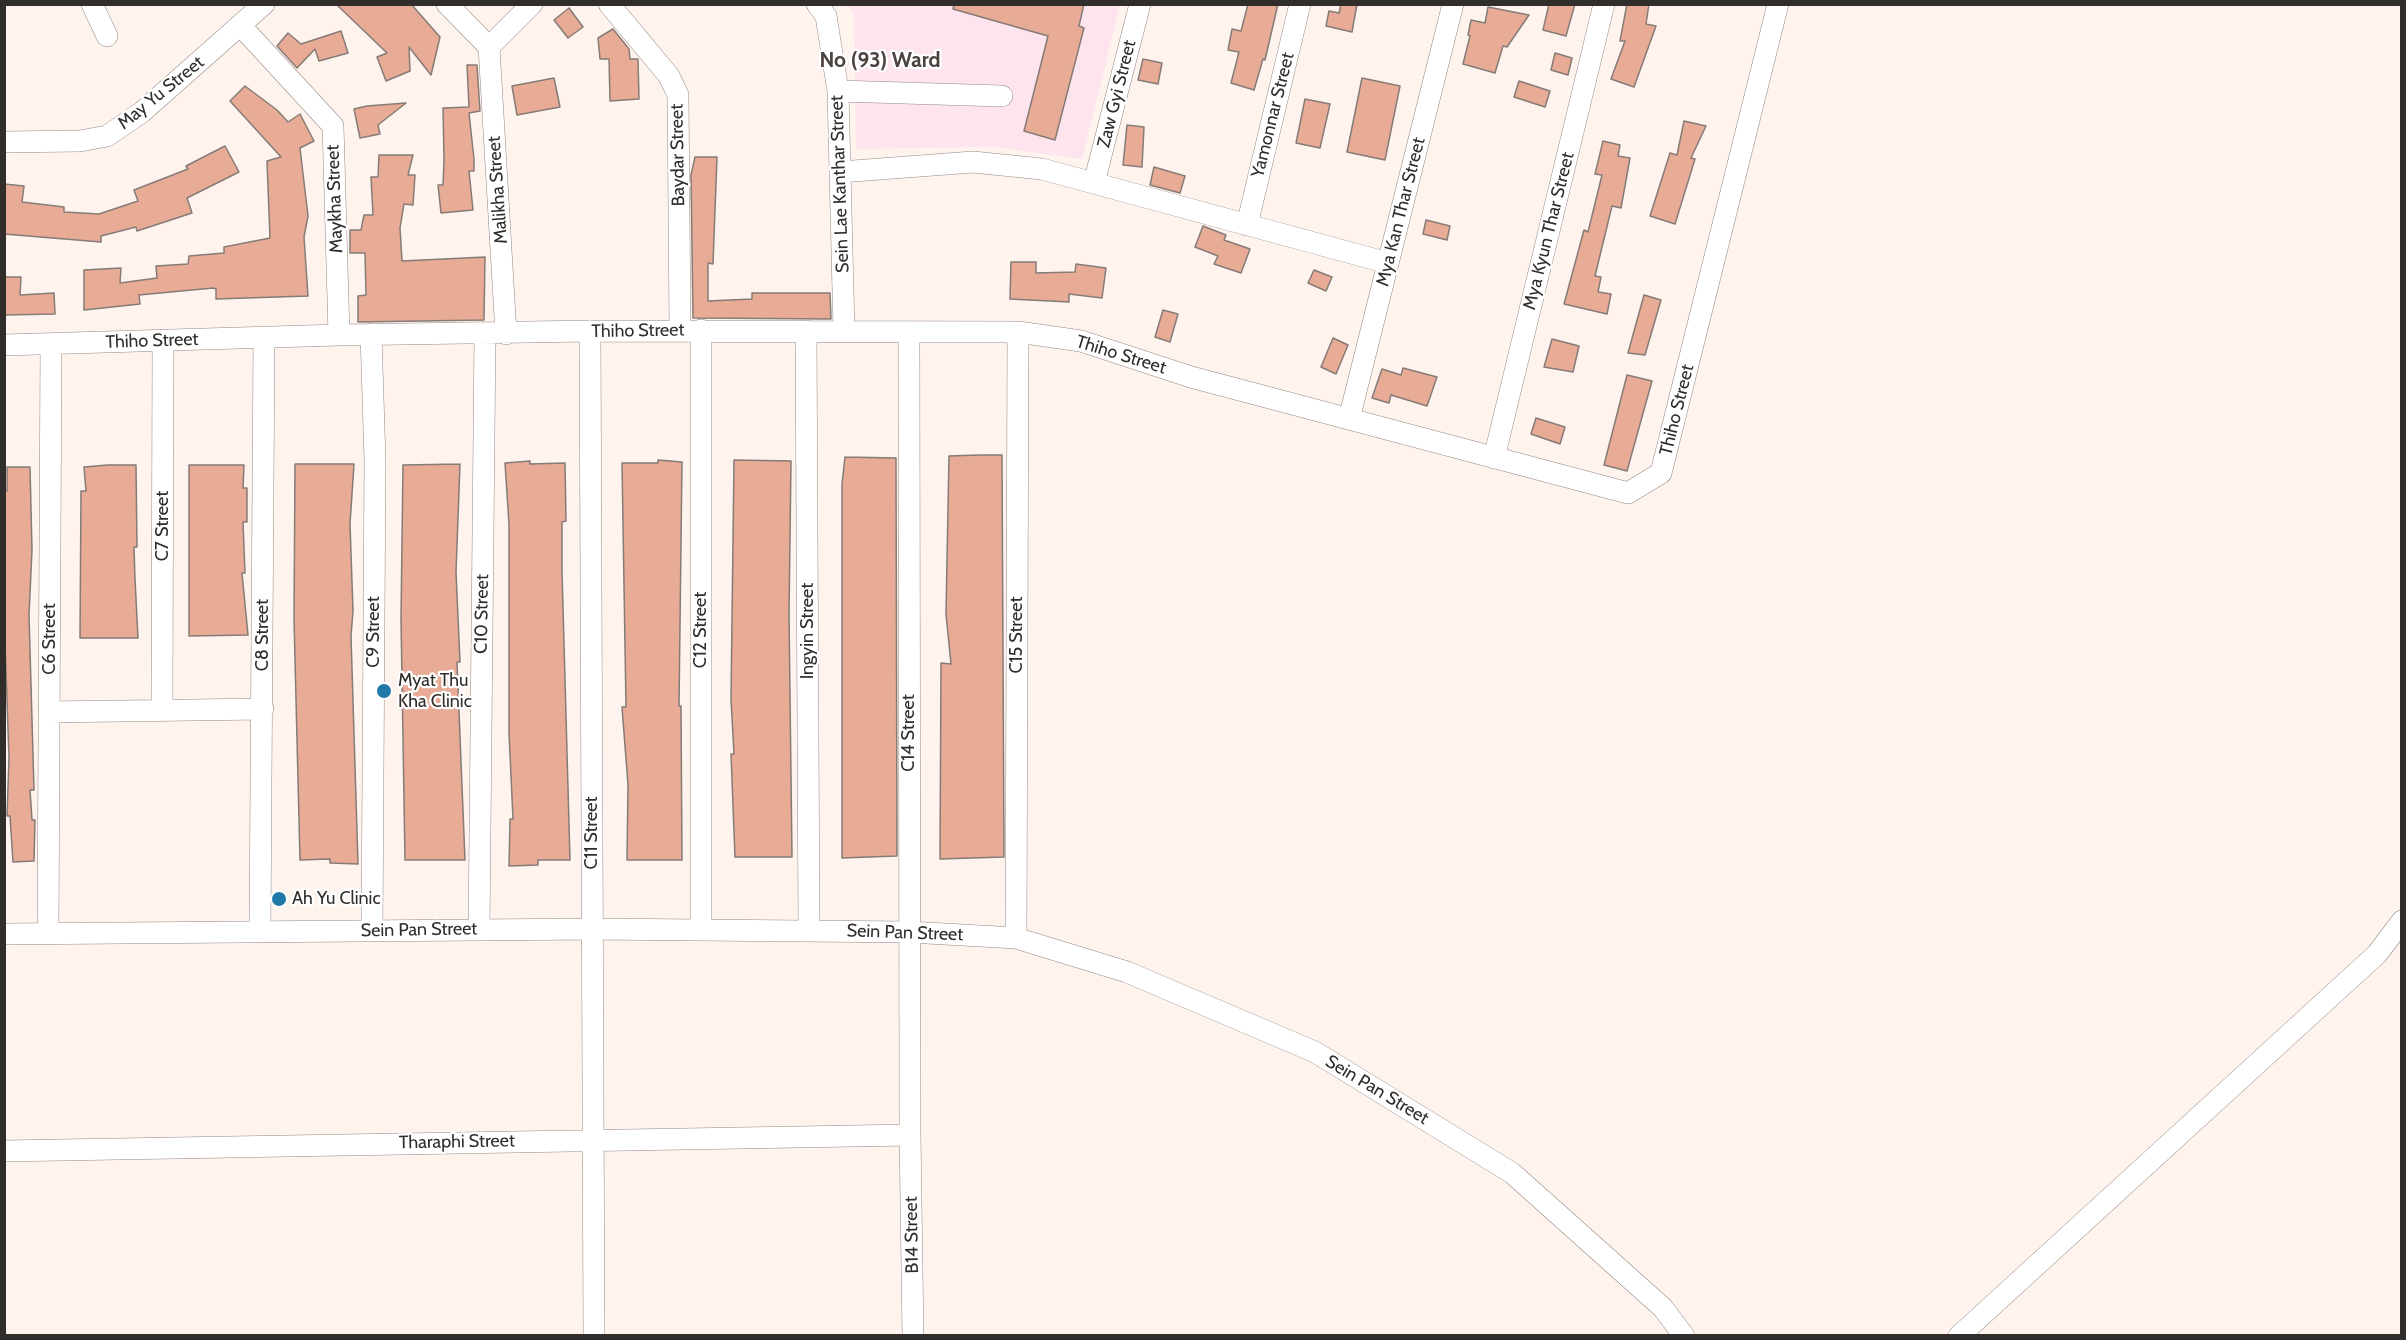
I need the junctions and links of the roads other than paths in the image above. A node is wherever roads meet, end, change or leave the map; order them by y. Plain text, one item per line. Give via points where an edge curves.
1 (92, 4) edge
2 (264, 4) edge
3 (447, 4) edge
4 (532, 4) edge
5 (609, 4) edge
6 (817, 4) edge
7 (1140, 4) edge
8 (1300, 4) edge
9 (1453, 4) edge
10 (1604, 4) edge
11 (1778, 4) edge
12 (242, 26) junction
13 (107, 36) dead end
14 (489, 47) junction
15 (838, 91) junction
16 (1002, 96) dead end
17 (4, 142) edge
18 (840, 172) junction
19 (1094, 183) junction
20 (1247, 225) junction
21 (1388, 263) junction
22 (690, 330) junction
23 (806, 331) junction
24 (844, 331) junction
25 (590, 332) junction
26 (909, 332) junction
27 (1018, 332) junction
28 (371, 334) junction
29 (506, 334) junction
30 (339, 335) junction
31 (485, 335) junction
32 (264, 338) junction
33 (163, 340) junction
34 (51, 344) junction
35 (4, 345) edge
36 (1349, 419) junction
37 (1494, 458) junction
38 (263, 709) junction
39 (162, 711) junction
40 (49, 712) junction
41 (2402, 921) edge
42 (479, 929) junction
43 (592, 929) junction
44 (372, 930) junction
45 (701, 930) junction
46 (260, 931) junction
47 (809, 931) junction
48 (909, 932) junction
49 (48, 933) junction
50 (4, 934) edge
51 (1016, 938) junction
52 (910, 1135) junction
53 (593, 1140) junction
54 (4, 1151) edge
55 (594, 1335) edge
56 (914, 1335) edge
57 (1684, 1335) edge
58 (1959, 1335) edge

1 - 13 street
2 - 12 street, May Yu Street
3 - 14 street
4 - 14 street
5 - 22 street, Baydar Street via 669,76 678,95
6 - 15 street, Sein Lae Kanthar Street via 826,16
7 - 19 street, Zaw Gyi Street
8 - 20 street, Yamonnar Street
9 - 21 street, Mya Kan Thar Street
10 - 37 street, Mya Kyun Thar Street
11 - 37 street, Thiho Street via 1661,474 1628,493
12 - 17 street, May Yu Street via 142,112 106,136 80,141
12 - 30 street, Maykha Street via 333,126
14 - 29 street, Malikha Street
15 - 16 street
15 - 18 street, Sein Lae Kanthar Street
18 - 19 street via 974,162 1042,169
18 - 24 street, Sein Lae Kanthar Street
19 - 20 street
20 - 21 street
21 - 36 street, Mya Kan Thar Street
22 - 23 street, Thiho Street
22 - 25 street, Thiho Street
22 - 45 street, C12 Street
23 - 24 street, Thiho Street
23 - 47 street, Ingyin Street
24 - 26 street, Thiho Street
25 - 29 street, Thiho Street
25 - 43 street, C11 Street
26 - 27 street, Thiho Street
26 - 48 street, C14 Street
27 - 36 street, Thiho Street via 1081,340 1191,377
27 - 51 street, C15 Street
28 - 30 street, Thiho Street
28 - 31 street, Thiho Street
28 - 44 street, C9 Street via 375,461
29 - 31 street, Thiho Street
30 - 32 street, Thiho Street
31 - 42 street, C10 Street
32 - 33 street, Thiho Street
32 - 38 street, C8 Street
33 - 34 street, Thiho Street
33 - 39 street, C7 Street
34 - 35 street, Thiho Street
34 - 40 street, C6 Street
36 - 37 street, Thiho Street
38 - 39 street
38 - 46 street, C8 Street
39 - 40 street
40 - 49 street, C6 Street
41 - 58 street via 2377,954
42 - 43 street, Sein Pan Street
42 - 44 street, Sein Pan Street
43 - 45 street, Sein Pan Street
43 - 53 street, C11 Street
44 - 46 street, Sein Pan Street
45 - 47 street, Sein Pan Street
46 - 49 street, Sein Pan Street
47 - 48 street, Sein Pan Street
48 - 51 street, Sein Pan Street
48 - 52 street, C14 Street
49 - 50 street, Sein Pan Street
51 - 57 street, Sein Pan Street via 1127,972 1315,1052 1512,1173 1663,1308
52 - 53 street, Tharaphi Street
52 - 56 street, B14 Street
53 - 54 street, Tharaphi Street
53 - 55 street, C11 Street

